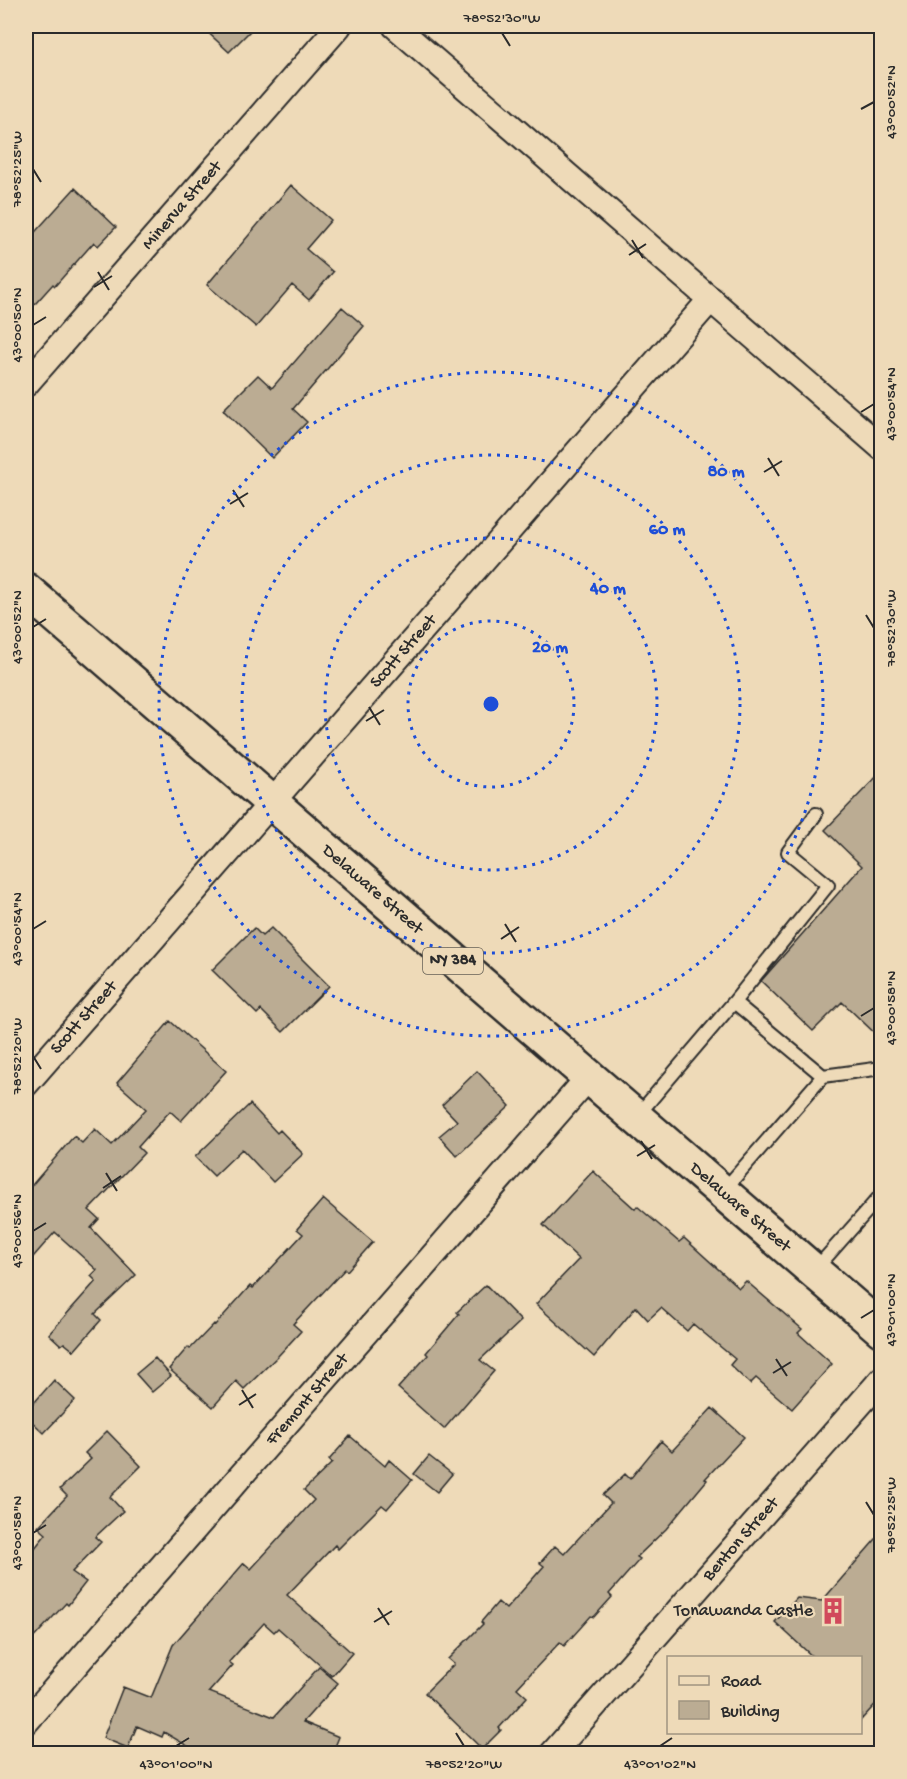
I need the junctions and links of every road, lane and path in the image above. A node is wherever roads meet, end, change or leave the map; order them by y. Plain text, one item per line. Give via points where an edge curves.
1 (339, 26) edge
2 (395, 26) edge
3 (711, 299) junction
4 (26, 384) edge
5 (882, 448) edge
6 (26, 590) edge
7 (272, 802) junction
8 (816, 814) dead end
9 (734, 1002) junction
10 (882, 1068) edge
11 (824, 1076) junction
12 (588, 1078) junction
13 (26, 1084) edge
14 (636, 1119) junction
15 (721, 1193) junction
16 (882, 1194) edge
17 (813, 1271) junction
18 (882, 1330) edge
19 (882, 1379) edge
20 (26, 1722) edge
21 (552, 1754) edge

1 - 4 street, Minerva Street
2 - 3 street
3 - 5 street
3 - 7 street, Scott Street
6 - 7 main road, Delaware Street / NY 384
7 - 12 main road, Delaware Street / NY 384
7 - 13 street, Scott Street
8 - 9 lane via 788,852 828,885
9 - 11 lane
9 - 14 lane
10 - 11 lane
11 - 15 lane
12 - 14 main road, Delaware Street / NY 384
12 - 20 street, Fremont Street
14 - 15 main road, Delaware Street / NY 384
15 - 17 main road, Delaware Street / NY 384
16 - 17 lane
17 - 18 main road, Delaware Street / NY 384
19 - 21 street, Benton Street

